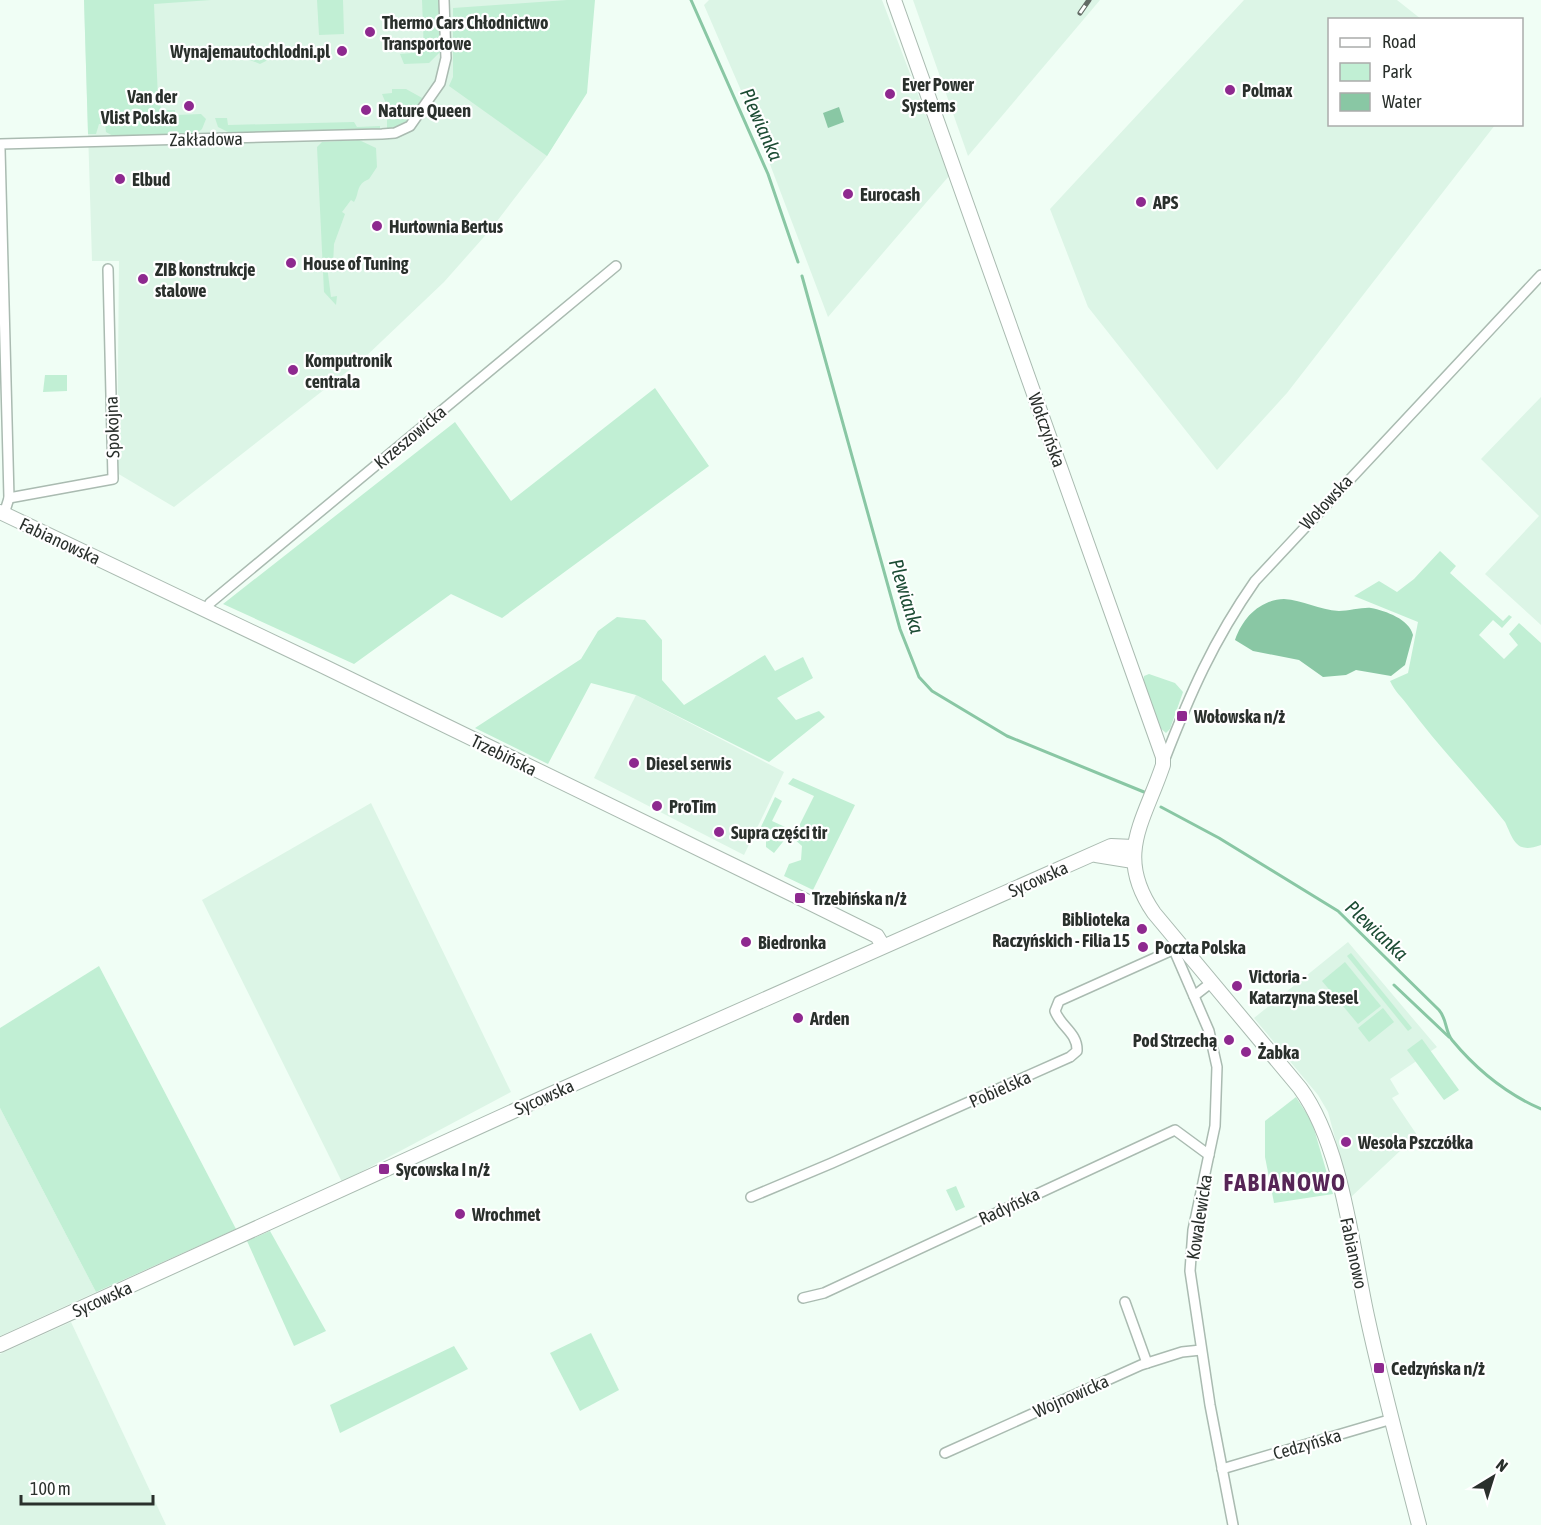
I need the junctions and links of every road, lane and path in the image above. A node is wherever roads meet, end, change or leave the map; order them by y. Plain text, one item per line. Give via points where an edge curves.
1 (444, 0) edge
2 (894, 0) edge
3 (0, 147) edge
4 (616, 266) dead end
5 (108, 269) dead end
6 (1541, 275) edge
7 (9, 498) junction
8 (2, 513) edge
9 (120, 569) joint
10 (206, 610) junction
11 (1163, 765) junction
12 (1133, 854) junction
13 (883, 946) junction
14 (1178, 948) junction
15 (1212, 982) junction
16 (1194, 996) junction
17 (1209, 1155) junction
18 (751, 1197) dead end
19 (803, 1298) dead end
20 (1125, 1302) dead end
21 (0, 1345) edge
22 (1201, 1350) junction
23 (1147, 1363) junction
24 (1392, 1419) junction
25 (945, 1453) dead end
26 (1222, 1469) junction
27 (1233, 1525) edge
28 (1419, 1525) edge

1 - 3 street, Zakładowa via 444,72 430,99 410,126 400,132
2 - 11 street, Wołczyńska
3 - 7 street
4 - 10 street, Krzeszowicka
5 - 7 street, Spokojna via 113,479
6 - 11 street, Wołowska via 1255,582 1205,661
7 - 8 street
8 - 9 street, Fabianowska
9 - 10 street, Trzebińska
10 - 13 street, Trzebińska via 864,930 876,936
11 - 12 street
12 - 13 street, Sycowska via 1111,846
12 - 14 street, Fabianowo via 1142,895
13 - 21 street, Sycowska
14 - 15 street, Fabianowo
14 - 16 street, Kowalewicka
14 - 18 street, Pobielska via 1059,1001 1057,1018 1066,1025 1077,1045 1077,1051 1070,1057
15 - 16 street
15 - 24 street, Fabianowo via 1300,1088 1320,1120 1340,1190
16 - 17 street, Kowalewicka via 1210,1035 1217,1067 1216,1121
17 - 19 street, Radyńska via 1175,1130 824,1293
17 - 22 street, Kowalewicka via 1190,1248
20 - 23 street
22 - 23 street, Wojnowicka
22 - 26 street, Kowalewicka
23 - 25 street, Wojnowicka
24 - 26 street, Cedzyńska
24 - 28 street, Fabianowo
26 - 27 street, Kowalewicka

